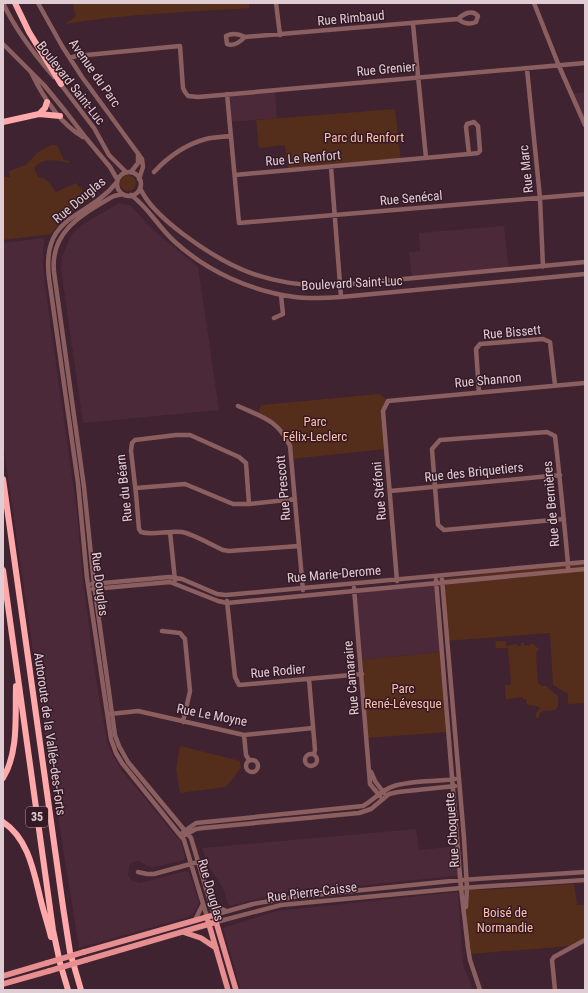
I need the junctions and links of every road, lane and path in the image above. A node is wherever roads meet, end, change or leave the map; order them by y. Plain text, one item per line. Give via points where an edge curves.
1 (3, 3) edge
2 (15, 3) edge
3 (38, 3) edge
4 (276, 3) edge
5 (534, 3) edge
6 (458, 19) dead end
7 (413, 24) junction
8 (280, 35) junction
9 (245, 38) dead end
10 (3, 44) edge
11 (70, 58) junction
12 (585, 63) edge
13 (559, 66) junction
14 (29, 69) junction
15 (527, 69) junction
16 (418, 77) junction
17 (61, 84) junction
18 (227, 94) junction
19 (47, 102) junction
20 (39, 114) junction
21 (60, 116) junction
22 (3, 122) edge
23 (585, 125) edge
24 (231, 136) junction
25 (86, 138) junction
26 (138, 153) junction
27 (469, 154) junction
28 (426, 158) junction
29 (331, 167) junction
30 (128, 172) junction
31 (154, 172) dead end
32 (234, 175) junction
33 (139, 179) junction
34 (117, 180) junction
35 (140, 188) junction
36 (123, 194) junction
37 (585, 194) edge
38 (131, 195) junction
39 (540, 198) junction
40 (335, 216) junction
41 (585, 262) edge
42 (543, 267) junction
43 (585, 274) edge
44 (340, 285) junction
45 (281, 295) junction
46 (341, 297) junction
47 (274, 318) dead end
48 (585, 382) edge
49 (555, 385) junction
50 (479, 392) junction
51 (394, 400) joint
52 (238, 406) dead end
53 (560, 475) junction
54 (3, 480) edge
55 (435, 487) junction
56 (136, 488) junction
57 (390, 492) junction
58 (295, 499) junction
59 (249, 504) junction
60 (564, 519) junction
61 (170, 532) junction
62 (299, 546) junction
63 (585, 562) edge
64 (568, 564) junction
65 (585, 569) edge
66 (3, 570) edge
67 (568, 570) junction
68 (436, 576) junction
69 (442, 576) junction
70 (175, 577) junction
71 (397, 580) junction
72 (442, 582) junction
73 (436, 583) junction
74 (176, 584) junction
75 (354, 584) junction
76 (91, 587) junction
77 (398, 587) junction
78 (303, 588) junction
79 (354, 591) junction
80 (303, 595) junction
81 (226, 596) junction
82 (227, 603) junction
83 (162, 631) dead end
84 (17, 670) junction
85 (362, 674) junction
86 (444, 676) junction
87 (450, 676) junction
88 (309, 679) junction
89 (109, 714) junction
90 (183, 722) junction
91 (313, 728) junction
92 (244, 735) junction
93 (449, 739) junction
94 (456, 739) junction
95 (314, 754) dead end
96 (249, 760) dead end
97 (3, 778) edge
98 (459, 779) junction
99 (452, 780) junction
100 (459, 785) junction
101 (453, 786) junction
102 (380, 792) junction
103 (384, 798) junction
104 (314, 814) junction
105 (252, 817) junction
106 (3, 822) edge
107 (253, 823) junction
108 (186, 832) junction
109 (181, 835) junction
110 (198, 862) junction
111 (191, 864) junction
112 (138, 872) dead end
113 (585, 872) edge
114 (572, 873) junction
115 (544, 875) junction
116 (463, 880) junction
117 (572, 880) junction
118 (585, 880) edge
119 (544, 882) junction
120 (464, 888) junction
121 (210, 903) junction
122 (203, 904) junction
123 (226, 911) junction
124 (214, 915) junction
125 (207, 917) junction
126 (195, 920) junction
127 (216, 922) junction
128 (66, 924) junction
129 (209, 924) junction
130 (183, 932) junction
131 (585, 940) edge
132 (216, 948) junction
133 (60, 963) junction
134 (3, 976) edge
135 (3, 984) edge
136 (68, 990) edge
137 (81, 990) edge
138 (85, 990) edge
139 (228, 990) edge
140 (236, 990) edge
141 (480, 990) edge
142 (554, 990) edge

1 - 17 street, Boulevard Saint-Luc via 28,46
2 - 17 highway
3 - 11 street, Avenue du Parc
4 - 8 street
5 - 13 street
6 - 7 street, Rue Rimbaud
7 - 8 street, Rue Rimbaud
7 - 16 street
8 - 9 street, Rue Rimbaud
10 - 14 street, Boulevard Saint-Luc
11 - 18 street, Rue Grenier via 180,46 183,88 188,96
11 - 26 street, Avenue du Parc
12 - 13 street, Rue Grenier
13 - 15 street, Rue Grenier
13 - 23 street
14 - 19 street
14 - 25 street, Boulevard Saint-Luc
15 - 16 street, Rue Grenier
15 - 39 street, Rue Marc
16 - 18 street, Rue Grenier
16 - 28 street
17 - 30 street, Boulevard Saint-Luc via 94,128 109,155
18 - 24 street
19 - 20 highway
19 - 21 street
20 - 21 highway
20 - 22 highway
21 - 25 street via 76,133
24 - 31 street via 207,139 189,145
24 - 32 street
25 - 34 street, Boulevard Saint-Luc via 110,167
26 - 30 street via 138,163
26 - 33 street, Avenue du Parc via 143,164
27 - 27 street via 480,151 478,126 474,122 467,124 466,127
27 - 28 street, Rue Le Renfort
28 - 29 street, Rue Le Renfort
29 - 32 street, Rue Le Renfort
29 - 40 street
30 - 33 street via 137,175
30 - 34 street via 121,174
32 - 40 street, Rue Senécal via 239,223
33 - 35 street
34 - 36 street
34 - 76 street, Rue Douglas via 106,195 61,226 50,246 48,261
35 - 38 street
35 - 44 street, Boulevard Saint-Luc via 171,225 234,267 278,282 308,286
36 - 38 street
36 - 76 street, Rue Douglas via 110,198 69,226 58,243 53,261 83,481
37 - 39 street, Rue Senécal
38 - 45 street, Boulevard Saint-Luc via 143,205 169,237 194,258 215,272 262,291
39 - 40 street, Rue Senécal
39 - 42 street, Rue Marc
40 - 44 street
41 - 42 street, Boulevard Saint-Luc
42 - 44 street, Boulevard Saint-Luc
43 - 46 street, Boulevard Saint-Luc
44 - 46 street
45 - 46 street, Boulevard Saint-Luc
45 - 47 street via 283,314
48 - 49 street, Rue Shannon
49 - 50 street, Rue Shannon
49 - 50 street, Rue Bissett via 550,342 547,340 480,344 476,349
50 - 51 street, Rue Shannon
51 - 57 street, Rue Stéfoni via 388,401 383,411
52 - 58 street, Rue Prescott via 276,425 284,434 290,446
53 - 55 street, Rue des Briquetiers
53 - 55 street, Rue de Bernières via 555,436 547,432 440,440 432,448
53 - 60 street, Rue de Bernières
54 - 128 highway, Autoroute de la Vallée-des-Forts / 35
55 - 57 street, Rue des Briquetiers
55 - 60 street via 438,525 444,530
56 - 59 street via 185,484 233,504
56 - 59 street, Rue du Béarn via 130,451 135,440 190,435 246,463
56 - 61 street, Rue du Béarn via 139,530 146,534
57 - 71 street, Rue Stéfoni
58 - 59 street
58 - 62 street, Rue Prescott
60 - 64 street, Rue de Bernières
61 - 62 street, Rue du Béarn via 183,533 229,551
61 - 70 street
62 - 78 street, Rue Prescott
63 - 64 street, Rue Marie-Derome
64 - 67 street, Rue de Bernières
64 - 69 street, Rue Marie-Derome
65 - 67 street, Rue Marie-Derome
66 - 84 highway, Autoroute de la Vallée-des-Forts / 35
67 - 72 street, Rue Marie-Derome
68 - 69 street, Rue Marie-Derome
68 - 71 street, Rue Marie-Derome
68 - 73 street, Rue Choquette
69 - 72 street, Rue Choquette
70 - 74 street
70 - 76 street, Rue Marie-Derome
70 - 81 street, Rue Marie-Derome
71 - 75 street, Rue Marie-Derome
71 - 77 street, Rue Stéfoni
72 - 73 street, Rue Marie-Derome
72 - 87 street, Rue Choquette
73 - 77 street, Rue Marie-Derome
73 - 86 street, Rue Choquette
74 - 76 street, Rue Marie-Derome via 170,582
74 - 82 street, Rue Marie-Derome
75 - 78 street, Rue Marie-Derome
75 - 79 street, Rue Camaraire
76 - 89 street, Rue Douglas
77 - 79 street, Rue Marie-Derome
78 - 80 street, Rue Prescott
78 - 81 street, Rue Marie-Derome
79 - 80 street, Rue Marie-Derome
79 - 85 street, Rue Camaraire
80 - 82 street, Rue Marie-Derome
81 - 82 street, Rue Rodier
82 - 88 street, Rue Rodier via 235,677 239,685
83 - 90 street via 180,633 185,639 190,691
84 - 97 highway via 14,739 10,762
84 - 133 highway, Autoroute de la Vallée-des-Forts / 35
85 - 88 street, Rue Rodier
85 - 102 street, Rue Camaraire via 370,771
86 - 87 street
86 - 93 street, Rue Choquette
87 - 94 street, Rue Choquette
88 - 91 street
89 - 90 street, Rue Le Moyne via 138,711
89 - 108 street, Rue Douglas via 123,755
89 - 109 street, Rue Douglas via 111,739 118,756
90 - 92 street, Rue Le Moyne
91 - 92 street, Rue Le Moyne
91 - 95 street
92 - 96 street
93 - 94 street
93 - 99 street, Rue Choquette
94 - 98 street, Rue Choquette
98 - 99 street
98 - 100 street, Rue Choquette
99 - 101 street, Rue Choquette
99 - 102 street via 404,784
100 - 101 street
100 - 116 street, Rue Choquette
101 - 103 street via 398,792
101 - 116 street, Rue Choquette
102 - 103 street, Rue Camaraire
102 - 104 street via 363,806
103 - 104 street via 365,812
104 - 105 street
104 - 107 street
105 - 107 street
105 - 108 street via 196,824
106 - 133 highway via 15,832 26,850
107 - 108 street via 198,828
108 - 109 street
108 - 110 street, Rue Douglas via 193,843
109 - 111 street, Rue Douglas
110 - 111 street
110 - 121 street, Rue Douglas
111 - 112 street via 150,874
111 - 122 street, Rue Douglas
113 - 114 street, Rue Pierre-Caisse
114 - 115 street, Rue Pierre-Caisse
114 - 117 street
115 - 116 street, Rue Pierre-Caisse
115 - 119 street
116 - 120 street, Rue Choquette
116 - 123 street, Rue Pierre-Caisse via 294,897
117 - 118 street, Rue Pierre-Caisse
117 - 119 street, Rue Pierre-Caisse
119 - 120 street, Rue Pierre-Caisse
120 - 127 street, Rue Pierre-Caisse via 281,905
120 - 141 street, Rue Choquette via 468,948
121 - 123 street
121 - 124 street, Rue Douglas
122 - 125 street, Rue Douglas
122 - 126 street
123 - 124 street, Rue Pierre-Caisse
124 - 125 main road, Rue Pierre-Caisse
124 - 127 main road, Rue Douglas
125 - 126 main road, Rue Pierre-Caisse
125 - 129 main road, Rue Douglas
126 - 134 main road, Rue Pierre-Caisse, bridge
127 - 129 main road, Rue Pierre-Caisse
127 - 140 main road, Rue Douglas
128 - 137 highway, Autoroute de la Vallée-des-Forts / 35
128 - 138 highway via 74,961
129 - 130 main road, Rue Pierre-Caisse
129 - 132 main road, Rue Douglas
130 - 132 main road via 202,938
130 - 135 main road, Rue Pierre-Caisse, bridge
131 - 142 street via 552,960
132 - 139 main road, Rue Douglas
133 - 136 highway, Autoroute de la Vallée-des-Forts / 35

